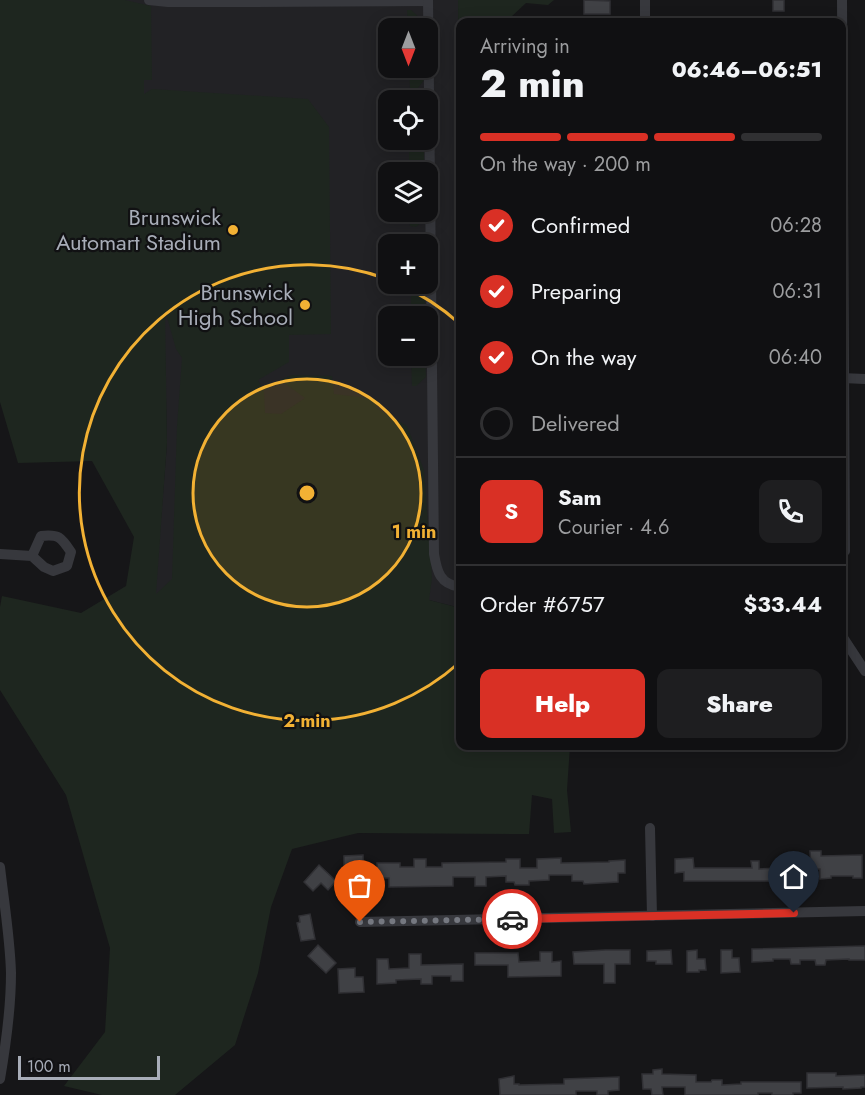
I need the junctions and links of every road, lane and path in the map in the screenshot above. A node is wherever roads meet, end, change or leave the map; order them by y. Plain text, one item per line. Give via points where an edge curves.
1 (149, 0) edge
2 (428, 0) edge
3 (645, 0) edge
4 (842, 0) edge
5 (172, 1) edge
6 (645, 18) edge
7 (842, 18) edge
8 (846, 378) edge
9 (865, 379) edge
10 (0, 554) edge
11 (32, 556) dead end
12 (456, 586) edge
13 (846, 642) edge
14 (865, 672) edge
15 (650, 828) dead end
16 (0, 867) edge
17 (865, 911) edge
18 (652, 916) junction
19 (360, 922) dead end
20 (0, 1079) edge

1 - 5 street
2 - 5 street
2 - 12 street via 434,554 439,575
3 - 6 street
4 - 7 street
8 - 9 street
10 - 11 street
13 - 14 street
15 - 18 street
16 - 20 street via 11,974
17 - 18 street
18 - 19 street

